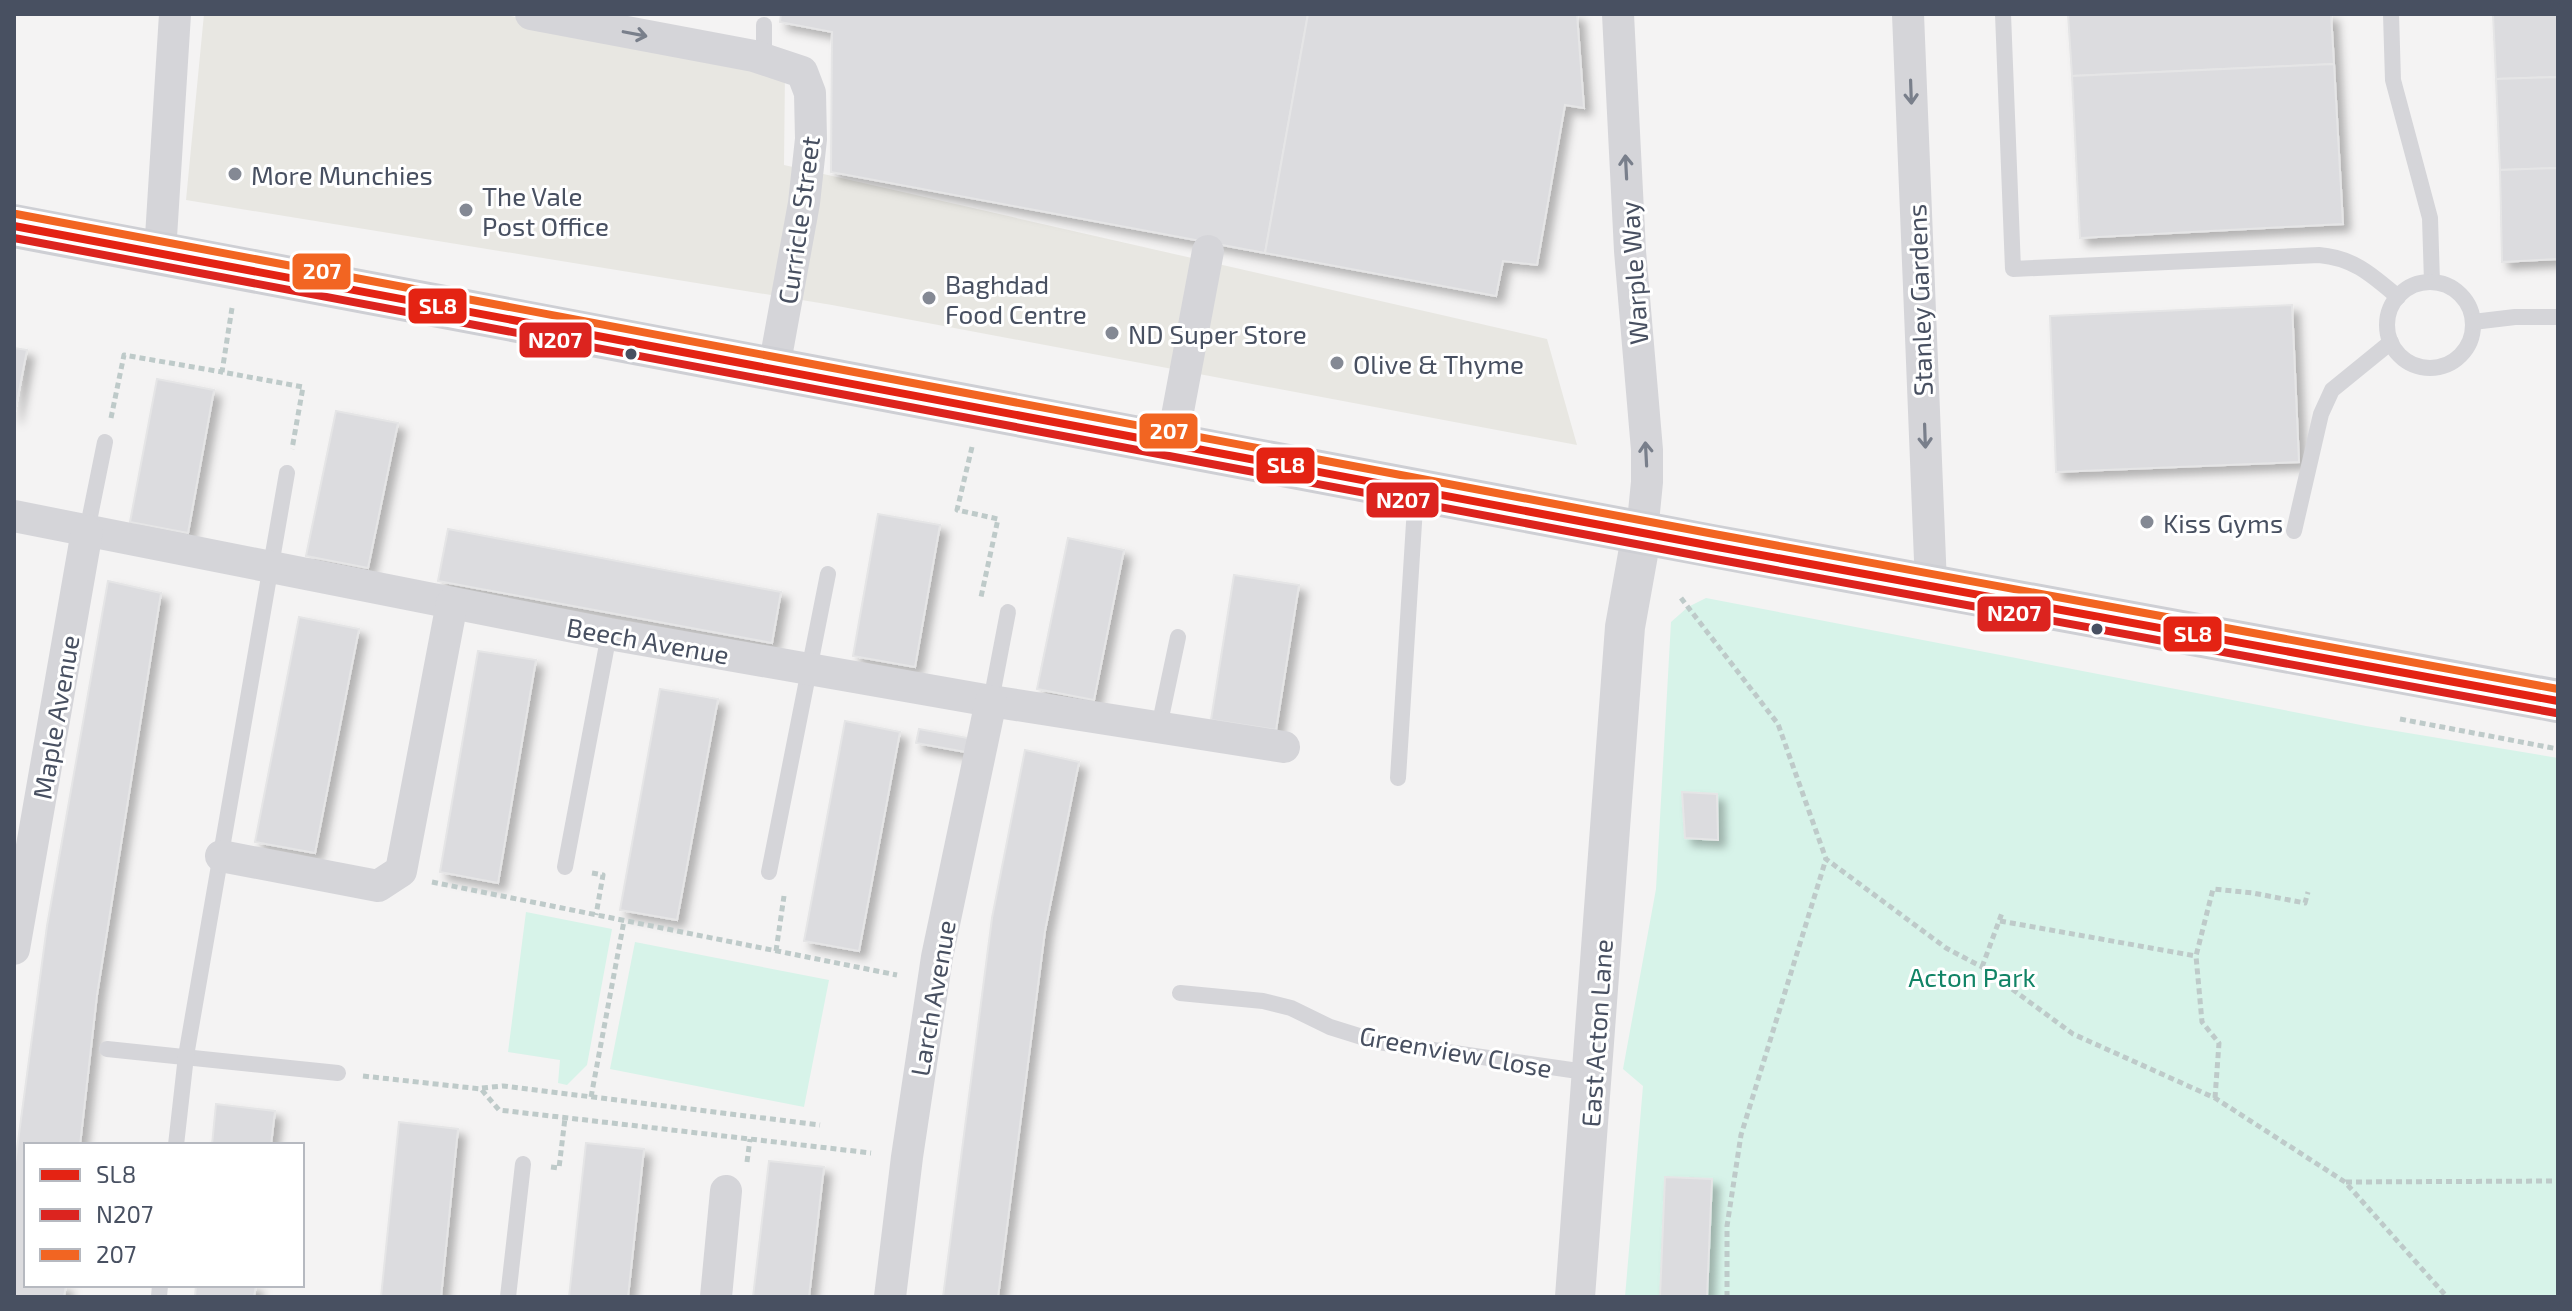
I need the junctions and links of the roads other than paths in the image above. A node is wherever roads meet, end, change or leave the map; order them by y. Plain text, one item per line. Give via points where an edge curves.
1 (175, 14) edge
2 (531, 14) edge
3 (1618, 14) edge
4 (1908, 14) edge
5 (2003, 14) edge
6 (2391, 14) edge
7 (764, 25) dead end
8 (764, 60) junction
9 (14, 226) edge
10 (1208, 251) dead end
11 (160, 253) junction
12 (2432, 282) junction
13 (2398, 297) junction
14 (2558, 317) edge
15 (2473, 322) junction
16 (2391, 342) junction
17 (774, 368) junction
18 (105, 442) road end
19 (1172, 443) junction
20 (287, 473) road end
21 (1417, 489) junction
22 (14, 516) edge
23 (87, 531) junction
24 (2294, 531) dead end
25 (1642, 532) junction
26 (269, 567) junction
27 (828, 574) dead end
28 (1931, 585) junction
29 (452, 603) junction
30 (1008, 612) dead end
31 (609, 634) junction
32 (1178, 637) dead end
33 (809, 669) junction
34 (991, 701) junction
35 (2558, 701) edge
36 (1159, 727) junction
37 (1284, 747) dead end
38 (1398, 778) dead end
39 (221, 856) junction
40 (565, 867) dead end
41 (769, 872) road end
42 (14, 949) edge
43 (1180, 993) dead end
44 (107, 1049) dead end
45 (186, 1056) junction
46 (338, 1073) road end
47 (1594, 1073) junction
48 (176, 1143) edge
49 (523, 1164) road end
50 (726, 1191) dead end
51 (508, 1297) edge
52 (716, 1297) edge
53 (890, 1297) edge
54 (1575, 1297) edge

1 - 11 street
2 -> 8 street
25 -> 3 street, Warple Way via 1647,450
4 -> 28 street, Stanley Gardens
5 - 13 lane via 2013,269 2338,256 2366,270
6 - 12 lane via 2393,80 2430,218
7 - 8 lane
8 - 17 street, Curricle Street via 802,72 810,93 804,203
9 - 11 main road
10 - 19 street
11 - 17 main road
12 - 13 lane
12 - 15 lane via 2464,299
13 - 16 lane via 2388,318
14 - 15 lane
15 - 16 lane via 2467,348 2434,368 2408,362
16 - 24 lane via 2332,390 2321,414
17 - 19 main road
18 - 23 lane
19 - 21 main road
20 - 26 lane
21 - 25 main road
21 - 38 lane
22 - 23 street, Beech Avenue
23 - 26 street, Beech Avenue
23 - 42 street, Maple Avenue
25 - 28 main road
25 - 47 street, East Acton Lane via 1625,627
26 - 29 street, Beech Avenue
26 - 39 lane
27 - 33 lane
28 - 35 main road
29 - 31 street, Beech Avenue
29 - 39 street via 401,871 378,886
30 - 34 lane
31 - 33 street, Beech Avenue
31 - 40 lane
32 - 36 lane
33 - 34 street, Beech Avenue
33 - 41 lane
34 - 36 street, Beech Avenue
34 - 53 street, Larch Avenue via 933,983
36 - 37 street, Beech Avenue
39 - 45 lane
43 - 47 lane, Greenview Close via 1263,1001 1378,1042
44 - 45 lane
45 - 46 lane
45 - 48 lane
47 - 54 street, East Acton Lane
49 - 51 lane
50 - 52 street

